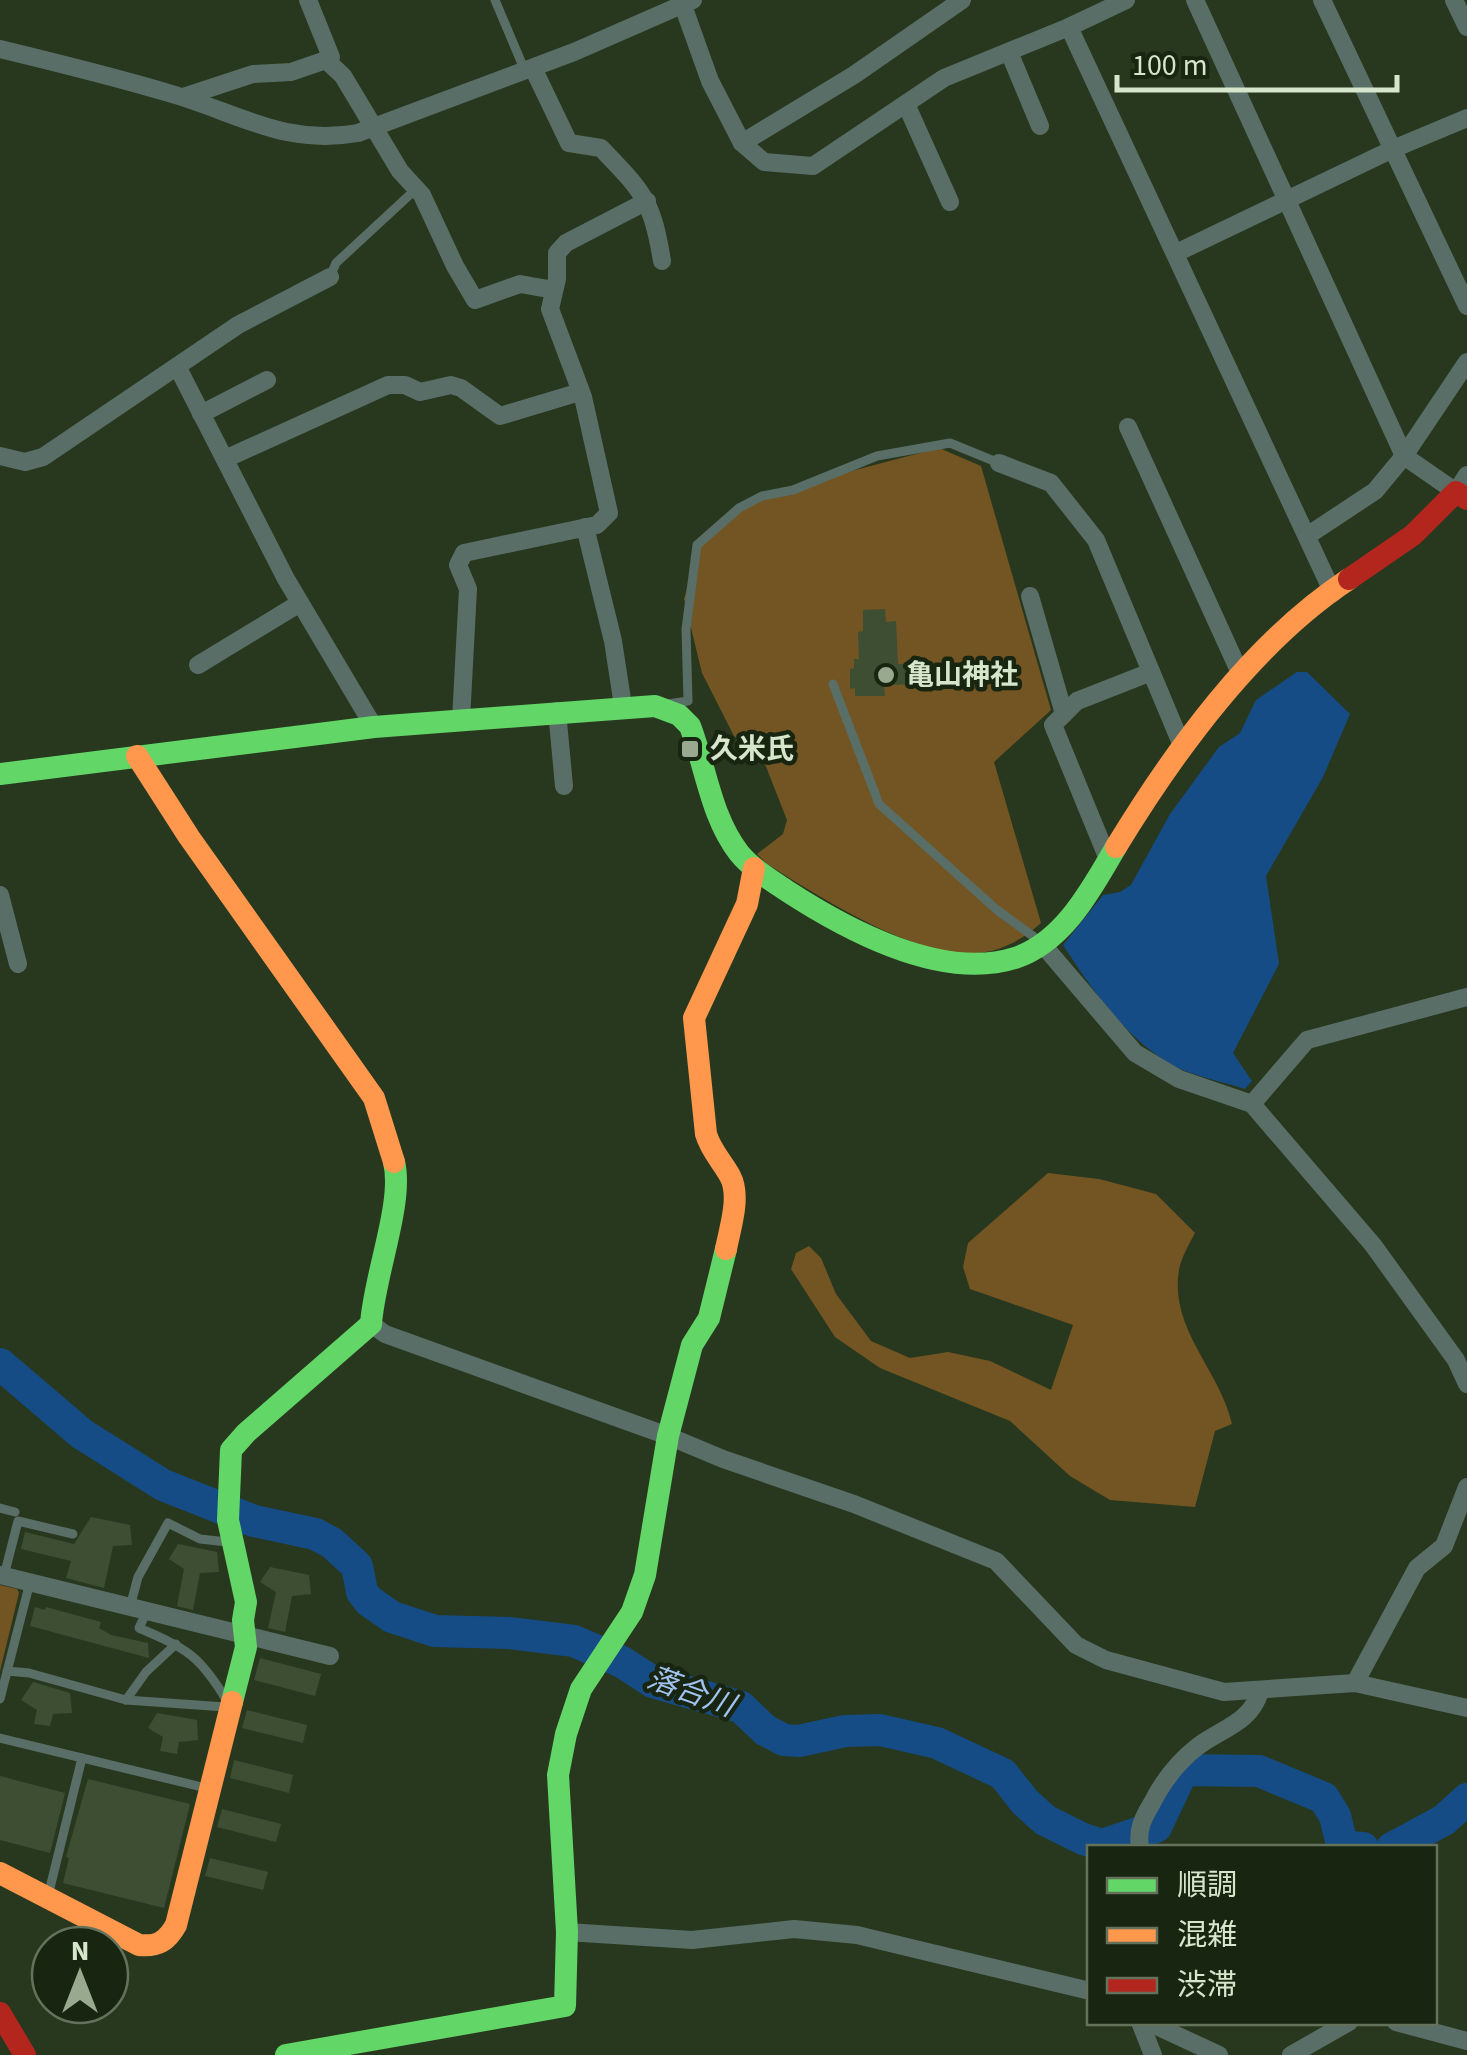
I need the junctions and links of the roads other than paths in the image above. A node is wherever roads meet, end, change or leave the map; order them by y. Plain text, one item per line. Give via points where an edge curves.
1 (308, 0) edge
2 (494, 0) edge
3 (962, 0) edge
4 (1126, 0) edge
5 (1195, 0) edge
6 (1322, 0) edge
7 (685, 2) edge
8 (1460, 4) edge
9 (1105, 6) edge
10 (1069, 27) junction
11 (1467, 27) edge
12 (0, 49) edge
13 (1008, 52) junction
14 (326, 60) junction
15 (529, 70) junction
16 (183, 98) junction
17 (906, 104) junction
18 (1467, 118) edge
19 (1040, 126) dead end
20 (374, 128) junction
21 (742, 143) junction
22 (1393, 149) junction
23 (416, 189) junction
24 (1287, 199) junction
25 (648, 201) junction
26 (950, 202) dead end
27 (1176, 253) junction
28 (662, 261) dead end
29 (330, 277) joint
30 (554, 290) junction
31 (1467, 306) edge
32 (1467, 362) edge
33 (178, 368) junction
34 (266, 380) dead end
35 (580, 392) junction
36 (201, 414) junction
37 (1128, 428) dead end
38 (0, 456) edge
39 (1404, 456) junction
40 (225, 459) junction
41 (999, 463) joint
42 (1463, 489) edge
43 (586, 527) junction
44 (1307, 536) junction
45 (1333, 593) junction
46 (1030, 596) dead end
47 (300, 603) junction
48 (198, 665) dead end
49 (1151, 672) junction
50 (1241, 675) junction
51 (833, 684) dead end
52 (622, 706) junction
53 (656, 706) junction
54 (557, 711) junction
55 (1064, 714) junction
56 (461, 720) junction
57 (374, 727) junction
58 (1182, 748) junction
59 (137, 756) junction
60 (0, 774) edge
61 (564, 786) dead end
62 (1108, 859) junction
63 (754, 868) junction
64 (0, 894) edge
65 (1043, 944) junction
66 (18, 964) dead end
67 (1467, 997) edge
68 (1252, 1104) junction
69 (371, 1324) junction
70 (1467, 1384) edge
71 (668, 1436) junction
72 (1467, 1487) edge
73 (0, 1508) edge
74 (15, 1512) dead end
75 (229, 1521) junction
76 (73, 1534) dead end
77 (2, 1576) edge
78 (30, 1582) junction
79 (138, 1609) junction
80 (246, 1635) junction
81 (176, 1644) junction
82 (330, 1656) dead end
83 (7, 1671) junction
84 (1355, 1683) junction
85 (1260, 1691) junction
86 (1, 1693) edge
87 (126, 1700) junction
88 (231, 1708) junction
89 (1467, 1708) edge
90 (0, 1738) edge
91 (82, 1758) junction
92 (211, 1789) junction
93 (1139, 1838) edge
94 (0, 1872) edge
95 (48, 1897) junction
96 (567, 1932) junction
97 (1087, 1991) edge
98 (0, 2013) edge
99 (1141, 2025) edge
100 (1154, 2025) edge
101 (1344, 2025) edge
102 (1407, 2025) edge
103 (1467, 2041) edge
104 (26, 2055) edge
105 (286, 2055) edge
106 (1153, 2055) edge
107 (1219, 2055) edge
108 (1292, 2055) edge

1 - 14 street via 331,56
2 - 15 lane
3 - 21 street
4 - 9 street
5 - 24 street
6 - 22 street
7 - 15 street
7 - 21 street via 710,81
8 - 11 street
9 - 10 street
10 - 13 street
10 - 27 street
12 - 16 street
13 - 17 street via 944,78
13 - 19 street
14 - 16 street via 292,72 253,74
14 - 20 street
15 - 20 street
15 - 25 street via 569,143 601,148
16 - 20 street via 308,138
17 - 21 street via 813,166 764,162
17 - 26 street
18 - 22 street
20 - 23 street
22 - 24 street
22 - 31 street
23 - 29 lane via 336,263
23 - 30 street via 476,300 520,284
24 - 27 street
24 - 39 street
25 - 28 street
25 - 30 street via 566,244 557,253
27 - 44 street
29 - 33 street via 238,326
30 - 35 street via 550,308
32 - 39 street
33 - 36 street
33 - 38 street via 43,457 25,462
34 - 36 street
35 - 40 street via 500,416 462,388 420,392 388,385
35 - 43 street via 609,503 609,513
36 - 40 street
37 - 50 street
39 - 42 street
39 - 44 street via 1376,491
40 - 47 street
41 - 49 street via 1051,482 1096,540
41 - 53 lane via 939,444 876,456 739,508 697,545 686,629 688,700
42 - 45 street via 1422,531
43 - 52 street
43 - 56 street via 464,553 458,565 468,589
44 - 45 street
45 - 50 street via 1293,619
46 - 55 street
47 - 48 street
47 - 57 street
49 - 55 street via 1077,701
49 - 58 street
50 - 58 street
51 - 65 lane via 879,804
52 - 53 street
52 - 54 street
53 - 63 street via 690,726 716,814
54 - 56 street
54 - 61 street
55 - 62 street via 1053,724
56 - 57 street
57 - 59 street
58 - 62 street
59 - 60 street
59 - 69 street via 374,1098 399,1181
62 - 65 street via 1080,907
63 - 65 street via 840,925 943,960 999,962
63 - 71 street via 747,904 694,1018 706,1134 733,1180 734,1200 709,1318 692,1345
64 - 66 street
65 - 68 street via 1136,1053 1179,1079
67 - 68 street via 1307,1040
68 - 70 street via 1373,1245
69 - 71 street
69 - 75 street via 231,1450
71 - 85 street via 996,1561 1076,1645 1106,1660 1224,1692
71 - 96 street via 632,1612 581,1689 558,1775
72 - 84 street via 1444,1546 1417,1568
73 - 74 lane
75 - 79 lane via 200,1539 168,1523 138,1577
75 - 80 street via 244,1584
76 - 77 lane via 18,1521
77 - 78 street
78 - 79 street
78 - 83 lane
79 - 80 street
79 - 81 lane via 140,1628
80 - 82 street
80 - 88 street
81 - 87 lane
81 - 88 lane via 196,1656
83 - 86 lane
83 - 87 lane
84 - 85 street
84 - 89 street
85 - 93 street via 1247,1717 1177,1764
87 - 88 lane
88 - 92 street
90 - 91 lane
91 - 92 lane
91 - 95 lane
92 - 95 street via 167,1941 138,1945
94 - 95 street
96 - 97 street via 692,1940 824,1931
96 - 105 street via 565,2006
98 - 104 street
99 - 106 street
100 - 107 street
101 - 108 street
102 - 103 street

